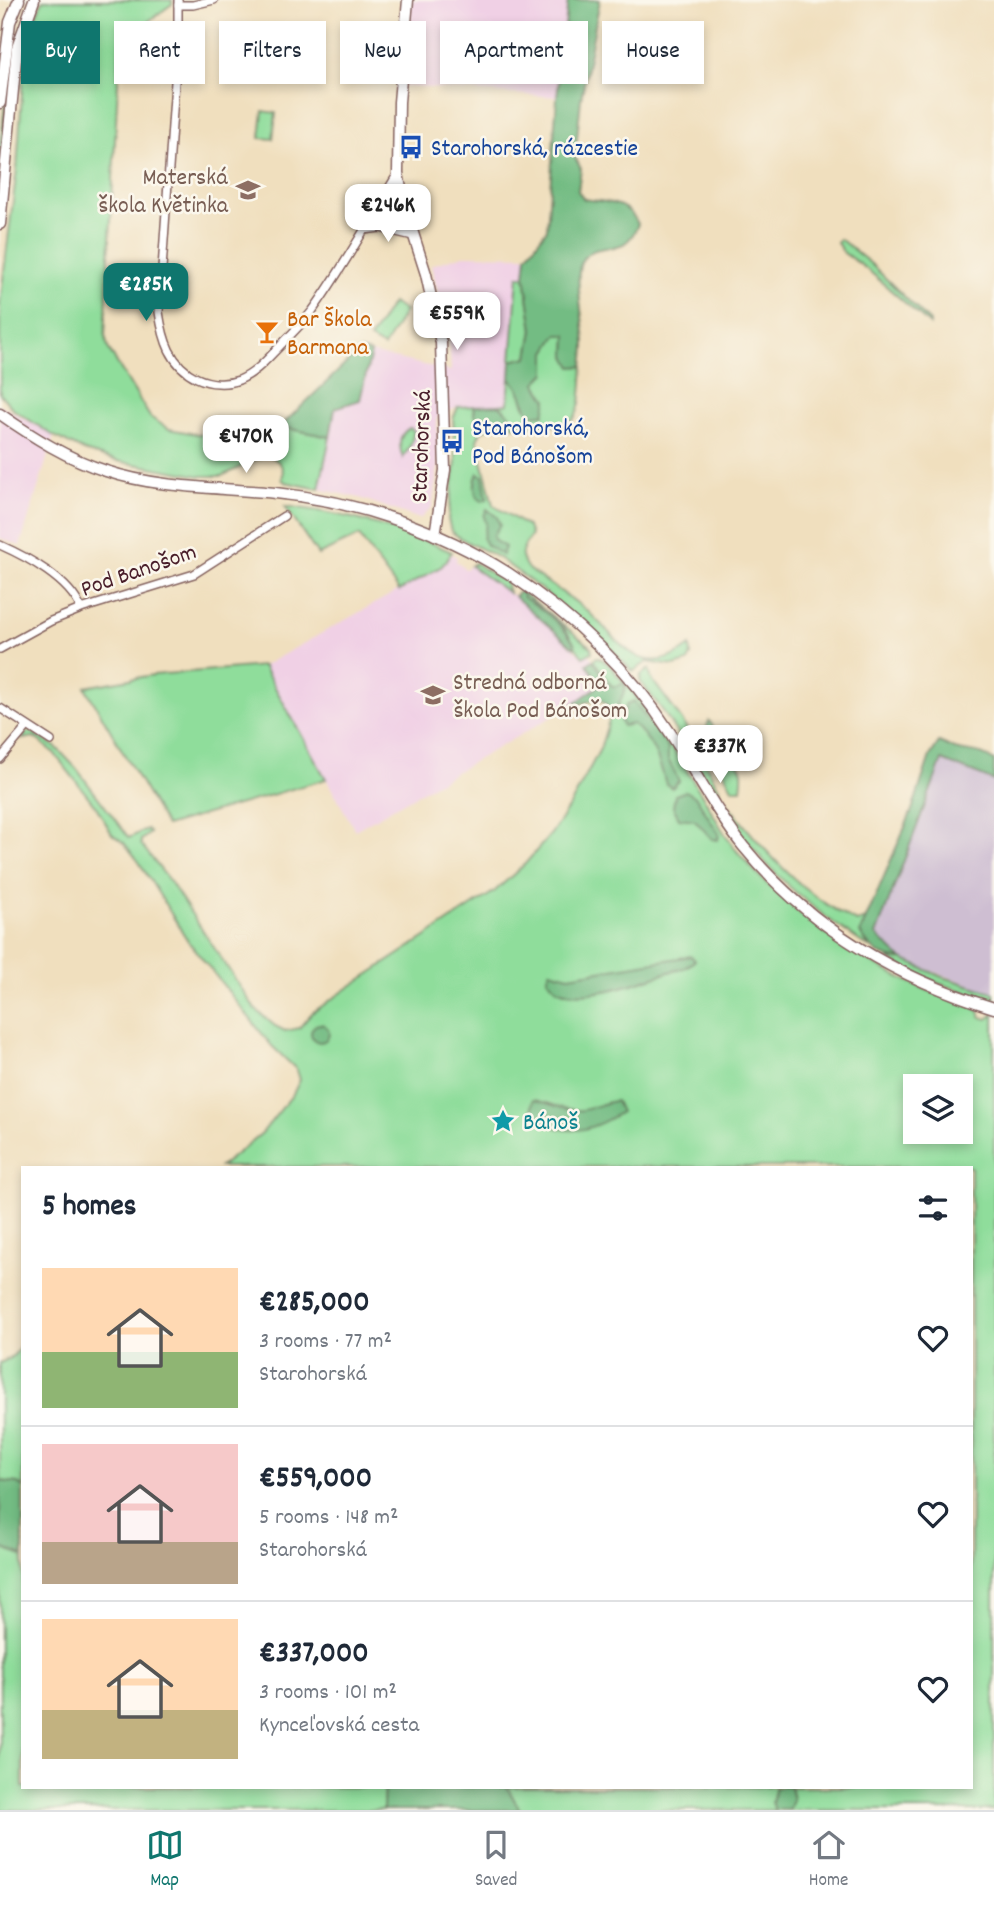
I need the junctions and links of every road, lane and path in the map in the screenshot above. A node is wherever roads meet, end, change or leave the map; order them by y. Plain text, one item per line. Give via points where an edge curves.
1 (19, 0) edge
2 (34, 0) edge
3 (215, 0) edge
4 (408, 0) edge
5 (178, 2) edge
6 (0, 103) edge
7 (398, 173) junction
8 (0, 224) edge
9 (364, 230) junction
10 (414, 236) junction
11 (1, 414) edge
12 (284, 516) dead end
13 (435, 535) junction
14 (0, 545) edge
15 (81, 609) junction
16 (0, 649) edge
17 (0, 708) edge
18 (27, 727) junction
19 (51, 741) dead end
20 (0, 759) edge
21 (994, 1008) edge

1 - 6 street via 9,26
2 - 8 street via 18,48
3 - 5 street via 193,5
4 - 7 street, Starohorská
5 - 9 street via 159,312 162,338 173,357 200,380 221,383 240,380 260,367 312,312
7 - 9 street
7 - 10 street, Starohorská
9 - 10 street via 380,228
10 - 13 street, Starohorská via 441,343 444,470
11 - 13 street via 54,448 108,472 147,481 324,500
12 - 15 street, Pod Banošom via 194,574
13 - 21 street via 521,582 594,641 651,707 754,858 815,917 878,960 929,985
14 - 15 street via 37,564 72,592
15 - 16 street, Pod Banošom
17 - 18 street
18 - 19 street
18 - 20 street

